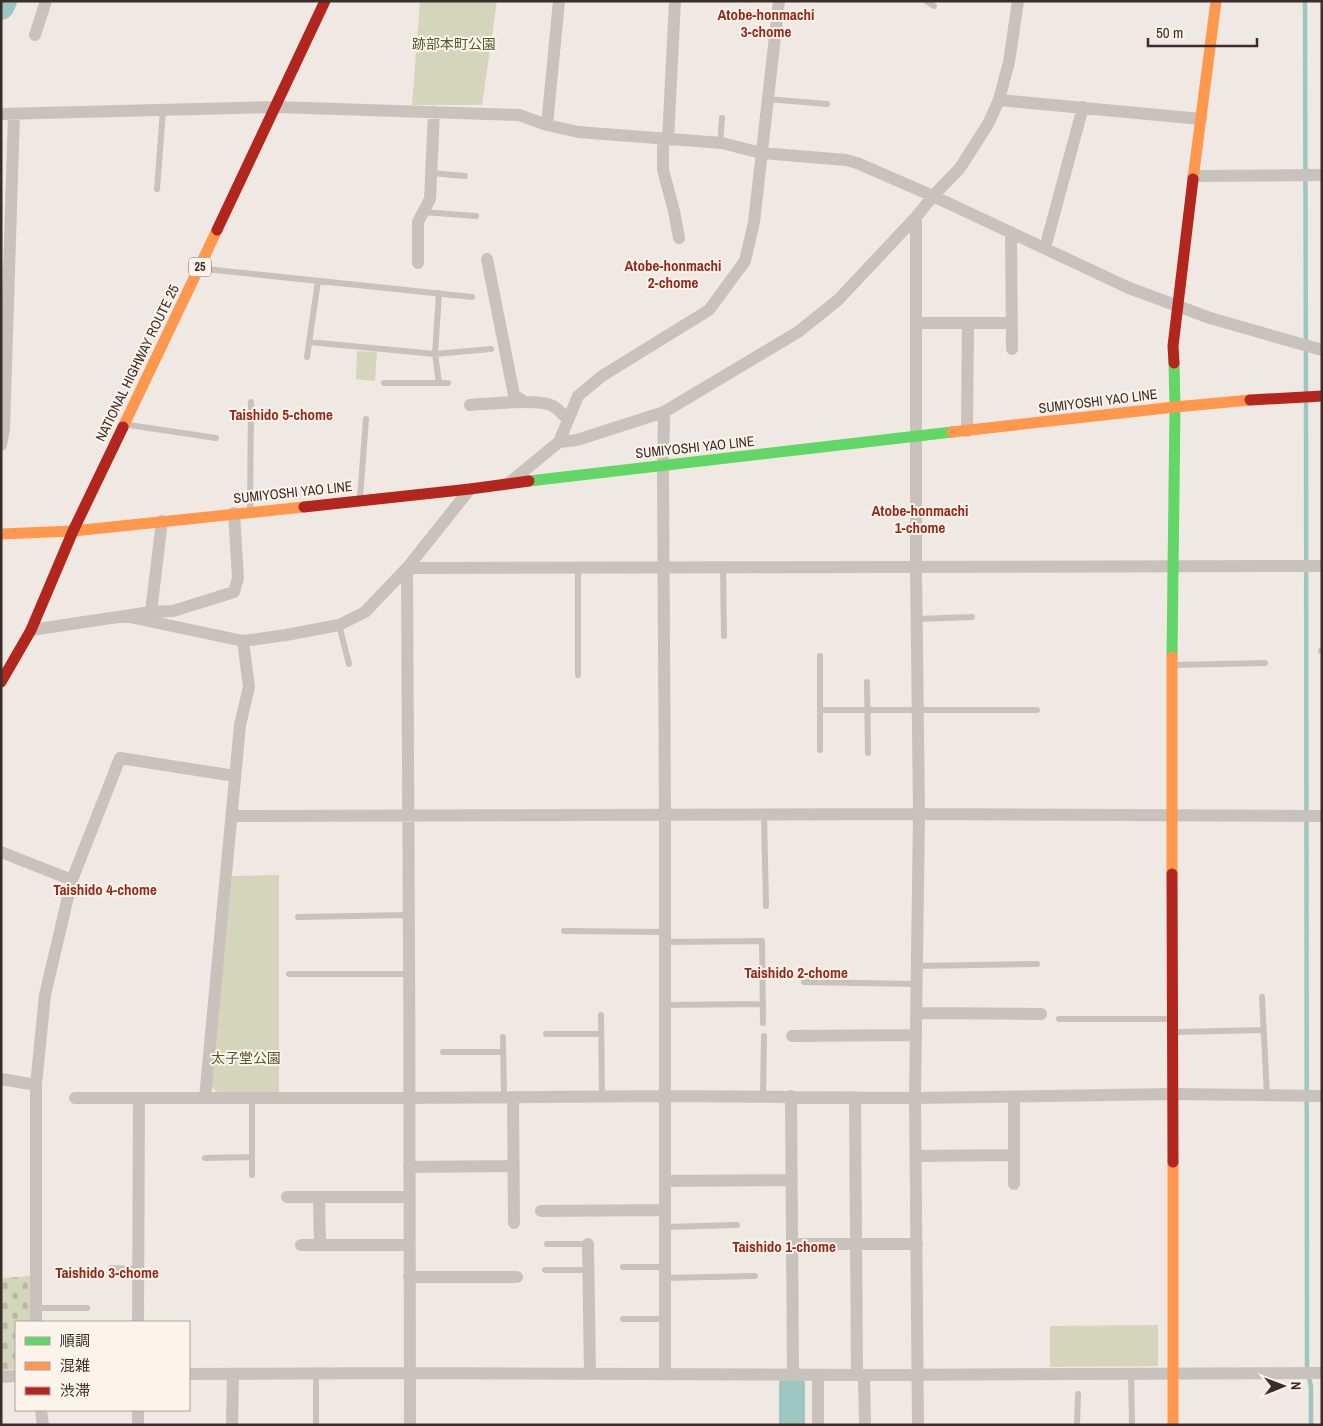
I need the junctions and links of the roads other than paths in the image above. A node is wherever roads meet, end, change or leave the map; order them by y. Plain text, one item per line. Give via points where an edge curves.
1 (46, 1) edge
2 (325, 1) edge
3 (559, 1) edge
4 (676, 1) edge
5 (779, 1) edge
6 (926, 1) edge
7 (1018, 1) edge
8 (1216, 1) edge
9 (934, 6) dead end
10 (35, 35) dead end
11 (768, 99) junction
12 (999, 100) junction
13 (827, 104) dead end
14 (276, 107) junction
15 (1083, 107) junction
16 (162, 110) junction
17 (434, 112) junction
18 (8, 114) edge
19 (722, 118) dead end
20 (1201, 119) junction
21 (547, 126) junction
22 (666, 139) junction
23 (720, 143) junction
24 (761, 153) junction
25 (431, 173) junction
26 (1318, 175) edge
27 (465, 176) dead end
28 (1193, 176) junction
29 (157, 189) dead end
30 (933, 196) junction
31 (423, 212) junction
32 (476, 216) dead end
33 (916, 217) junction
34 (1011, 232) junction
35 (679, 238) dead end
36 (1045, 248) junction
37 (487, 259) dead end
38 (418, 263) dead end
39 (199, 268) junction
40 (5, 272) edge
41 (318, 281) junction
42 (439, 293) junction
43 (472, 296) dead end
44 (1177, 305) junction
45 (4, 323) edge
46 (916, 323) junction
47 (968, 323) junction
48 (1012, 323) junction
49 (309, 342) junction
50 (491, 349) dead end
51 (1012, 349) dead end
52 (1318, 349) edge
53 (435, 354) junction
54 (307, 357) dead end
55 (439, 382) junction
56 (384, 383) dead end
57 (448, 383) dead end
58 (1319, 396) edge
59 (251, 402) dead end
60 (525, 402) junction
61 (470, 405) dead end
62 (1175, 407) junction
63 (664, 412) junction
64 (366, 419) dead end
65 (568, 419) junction
66 (124, 424) junction
67 (968, 431) junction
68 (915, 437) junction
69 (216, 438) dead end
70 (559, 442) junction
71 (1, 445) edge
72 (663, 466) junction
73 (509, 483) junction
74 (470, 489) junction
75 (360, 500) junction
76 (250, 511) junction
77 (234, 513) junction
78 (162, 521) junction
79 (73, 530) junction
80 (1, 534) edge
81 (916, 566) junction
82 (1319, 566) edge
83 (663, 567) junction
84 (723, 567) junction
85 (1172, 567) junction
86 (407, 568) junction
87 (578, 568) junction
88 (151, 612) junction
89 (124, 616) junction
90 (972, 617) dead end
91 (916, 619) junction
92 (339, 625) junction
93 (31, 630) junction
94 (724, 636) dead end
95 (243, 641) junction
96 (820, 656) dead end
97 (1264, 663) dead end
98 (349, 664) dead end
99 (1172, 665) junction
100 (578, 675) dead end
101 (1, 682) edge
102 (868, 682) dead end
103 (918, 709) junction
104 (820, 710) junction
105 (868, 710) junction
106 (1037, 710) dead end
107 (820, 750) dead end
108 (868, 753) dead end
109 (235, 776) junction
110 (919, 814) junction
111 (1172, 814) junction
112 (665, 815) junction
113 (764, 815) junction
114 (232, 816) junction
115 (409, 816) junction
116 (1320, 816) edge
117 (1, 852) edge
118 (72, 880) junction
119 (766, 906) dead end
120 (409, 916) junction
121 (298, 917) dead end
122 (564, 931) dead end
123 (665, 937) junction
124 (1037, 964) dead end
125 (917, 966) junction
126 (289, 974) dead end
127 (409, 974) junction
128 (804, 982) dead end
129 (916, 984) junction
130 (1262, 997) dead end
131 (762, 1004) junction
132 (665, 1005) junction
133 (916, 1013) junction
134 (1041, 1014) dead end
135 (601, 1015) dead end
136 (1059, 1018) dead end
137 (1173, 1019) junction
138 (763, 1023) dead end
139 (1264, 1030) junction
140 (1173, 1032) junction
141 (546, 1034) dead end
142 (601, 1034) junction
143 (916, 1035) junction
144 (764, 1036) dead end
145 (792, 1036) dead end
146 (503, 1037) dead end
147 (443, 1052) dead end
148 (503, 1052) junction
149 (1, 1079) edge
150 (36, 1085) junction
151 (1173, 1094) junction
152 (665, 1096) junction
153 (763, 1096) junction
154 (791, 1096) junction
155 (1266, 1096) junction
156 (1319, 1096) edge
157 (509, 1097) junction
158 (602, 1097) junction
159 (855, 1097) junction
160 (1014, 1097) junction
161 (75, 1098) dead end
162 (139, 1098) junction
163 (205, 1098) junction
164 (252, 1098) junction
165 (408, 1098) junction
166 (915, 1098) junction
167 (1014, 1155) junction
168 (916, 1156) junction
169 (204, 1158) dead end
170 (252, 1158) junction
171 (409, 1166) junction
172 (513, 1166) junction
173 (252, 1175) dead end
174 (792, 1180) junction
175 (665, 1181) junction
176 (1014, 1184) dead end
177 (287, 1197) dead end
178 (320, 1197) junction
179 (409, 1197) junction
180 (541, 1210) dead end
181 (665, 1210) junction
182 (514, 1223) dead end
183 (737, 1225) dead end
184 (665, 1227) junction
185 (547, 1244) dead end
186 (588, 1244) joint
187 (792, 1244) junction
188 (856, 1244) junction
189 (917, 1244) junction
190 (320, 1245) junction
191 (409, 1245) junction
192 (301, 1246) dead end
193 (623, 1267) dead end
194 (110, 1268) dead end
195 (138, 1269) junction
196 (545, 1270) dead end
197 (589, 1270) junction
198 (665, 1272) junction
199 (755, 1276) dead end
200 (409, 1277) junction
201 (517, 1277) dead end
202 (36, 1308) junction
203 (87, 1308) dead end
204 (623, 1319) dead end
205 (665, 1319) junction
206 (36, 1321) edge
207 (138, 1321) edge
208 (1319, 1372) edge
209 (316, 1373) junction
210 (410, 1373) junction
211 (190, 1374) edge
212 (233, 1374) junction
213 (590, 1374) junction
214 (1131, 1374) junction
215 (1173, 1374) junction
216 (665, 1375) junction
217 (861, 1375) junction
218 (918, 1375) junction
219 (15, 1376) edge
220 (793, 1376) junction
221 (818, 1376) junction
222 (1, 1377) edge
223 (1078, 1394) dead end
224 (41, 1411) edge
225 (138, 1411) edge
226 (43, 1425) edge
227 (138, 1425) edge
228 (232, 1425) edge
229 (316, 1425) edge
230 (410, 1425) edge
231 (818, 1425) edge
232 (865, 1425) edge
233 (918, 1425) edge
234 (1077, 1425) edge
235 (1132, 1425) edge
236 (1173, 1425) edge

1 - 10 street
2 - 14 main road, NATIONAL HIGHWAY ROUTE 25 / 25
3 - 21 street
4 - 22 street
5 - 11 street
6 - 9 lane
7 - 12 street via 1009,62
8 - 20 main road
11 - 13 lane
11 - 24 street
12 - 15 street
12 - 30 street via 960,168
14 - 16 street
14 - 17 street
14 - 39 main road, NATIONAL HIGHWAY ROUTE 25 / 25
15 - 20 street
15 - 36 street
16 - 18 street
16 - 29 lane
17 - 21 street via 519,115
17 - 25 street
18 - 40 street
19 - 23 lane
20 - 28 main road
21 - 22 street via 578,132
22 - 23 street
22 - 35 street via 663,170
23 - 24 street
24 - 30 street via 846,160
24 - 65 street via 754,222 745,261 740,268 709,310 602,376 578,396
25 - 27 lane
25 - 31 street via 430,199
26 - 28 street
28 - 44 main road
30 - 33 street
30 - 34 street
31 - 32 lane
31 - 38 street via 418,222
33 - 46 street
33 - 63 street via 838,300 798,332
34 - 36 street
34 - 48 street
36 - 44 street via 1128,288
37 - 60 street via 514,395
39 - 41 lane
39 - 66 main road, NATIONAL HIGHWAY ROUTE 25 / 25
40 - 45 street
41 - 42 lane
41 - 49 lane
42 - 43 lane
42 - 53 lane
44 - 52 street via 1210,318
44 - 62 main road via 1173,346
45 - 71 street via 4,429
46 - 47 street
46 - 68 street
47 - 48 street
47 - 67 street
48 - 51 street
49 - 53 lane
49 - 54 lane
50 - 53 lane
53 - 55 lane
55 - 56 lane
55 - 57 lane
58 - 62 main road, SUMIYOSHI YAO LINE
59 - 76 lane
60 - 61 street
60 - 65 street via 554,406
62 - 67 main road, SUMIYOSHI YAO LINE
62 - 85 main road
63 - 70 street via 576,440
63 - 72 street
64 - 75 lane
65 - 70 street
66 - 69 lane
66 - 79 main road, NATIONAL HIGHWAY ROUTE 25 / 25
67 - 68 main road, SUMIYOSHI YAO LINE
68 - 72 main road, SUMIYOSHI YAO LINE
68 - 81 street
70 - 73 street
72 - 73 main road, SUMIYOSHI YAO LINE
72 - 83 street
73 - 74 main road, SUMIYOSHI YAO LINE
74 - 75 main road, SUMIYOSHI YAO LINE
74 - 86 street
75 - 76 main road, SUMIYOSHI YAO LINE
76 - 77 main road, SUMIYOSHI YAO LINE
77 - 78 main road, SUMIYOSHI YAO LINE
77 - 88 street via 238,578 234,592 173,611
78 - 79 main road, SUMIYOSHI YAO LINE
78 - 88 street
79 - 80 main road, SUMIYOSHI YAO LINE
79 - 93 main road, NATIONAL HIGHWAY ROUTE 25 / 25
81 - 84 street
81 - 85 street
81 - 91 street
82 - 85 street
83 - 84 street
83 - 87 street
83 - 112 street
84 - 94 lane
85 - 99 main road
86 - 87 street
86 - 92 street via 365,612
86 - 115 street
87 - 100 lane
88 - 89 street
89 - 93 street
89 - 95 street
90 - 91 lane
91 - 103 street
92 - 95 street
92 - 98 lane
93 - 101 main road, NATIONAL HIGHWAY ROUTE 25 / 25
95 - 109 street via 249,687 240,725
96 - 104 lane
97 - 99 lane
99 - 111 main road
102 - 105 lane
103 - 105 lane
103 - 106 lane
103 - 110 street
104 - 105 lane
104 - 107 lane
105 - 108 lane
109 - 114 street
109 - 118 street via 120,758
110 - 111 street
110 - 113 street
110 - 125 street
111 - 116 street
111 - 137 main road
112 - 113 street
112 - 115 street
112 - 123 street
113 - 119 lane
114 - 115 street
114 - 163 street
115 - 120 street
117 - 118 street
118 - 150 street via 45,995
120 - 121 lane
120 - 127 street
122 - 123 lane
123 - 131 lane via 762,942
123 - 132 street
124 - 125 lane
125 - 129 street
126 - 127 lane
127 - 165 street
128 - 129 lane
129 - 133 street
130 - 139 lane
131 - 132 lane
131 - 138 lane
132 - 152 street
133 - 134 street
133 - 143 street
135 - 142 lane
136 - 137 lane
137 - 140 main road
139 - 140 lane
139 - 155 lane
140 - 151 main road
141 - 142 lane
142 - 158 lane
143 - 145 street
143 - 166 street
144 - 153 lane
146 - 148 lane
147 - 148 lane
148 - 157 lane
149 - 150 street
150 - 202 street
151 - 155 street
151 - 160 street
151 - 215 main road
152 - 153 street
152 - 158 street
152 - 175 street
153 - 154 street
154 - 159 street
154 - 174 street
155 - 156 street
157 - 158 street
157 - 165 street
157 - 172 street
159 - 166 street
159 - 188 street
160 - 166 street
160 - 167 street
161 - 162 street
162 - 163 street
162 - 195 street
163 - 164 street
164 - 165 street
164 - 170 lane
165 - 171 street
166 - 168 street
167 - 168 street
167 - 176 street
168 - 189 street
169 - 170 lane
170 - 173 lane
171 - 172 street
171 - 179 street
172 - 182 street
174 - 175 street
174 - 187 street
175 - 181 street
177 - 178 street
178 - 179 street
178 - 190 street
179 - 191 street
180 - 181 street
181 - 184 street
183 - 184 lane
184 - 198 street
185 - 186 lane
186 - 197 street
187 - 188 street
187 - 220 street
188 - 189 street
188 - 217 street
189 - 218 street
190 - 191 street
190 - 192 street
191 - 200 street
193 - 198 lane
194 - 195 lane
195 - 207 street
196 - 197 lane
197 - 213 street
198 - 199 lane
198 - 205 street
200 - 201 street
200 - 210 street
202 - 203 lane
202 - 206 street
204 - 205 lane
205 - 216 street
208 - 215 street
209 - 210 street
209 - 212 street
209 - 229 lane
210 - 213 street
210 - 230 street
211 - 212 street
212 - 228 street
213 - 216 street
214 - 215 street
214 - 218 street
214 - 235 lane
215 - 236 main road
216 - 220 street
217 - 218 street
217 - 221 street
217 - 232 street
218 - 233 street
219 - 222 street
220 - 221 street
221 - 231 street
223 - 234 lane
224 - 226 street
225 - 227 street

